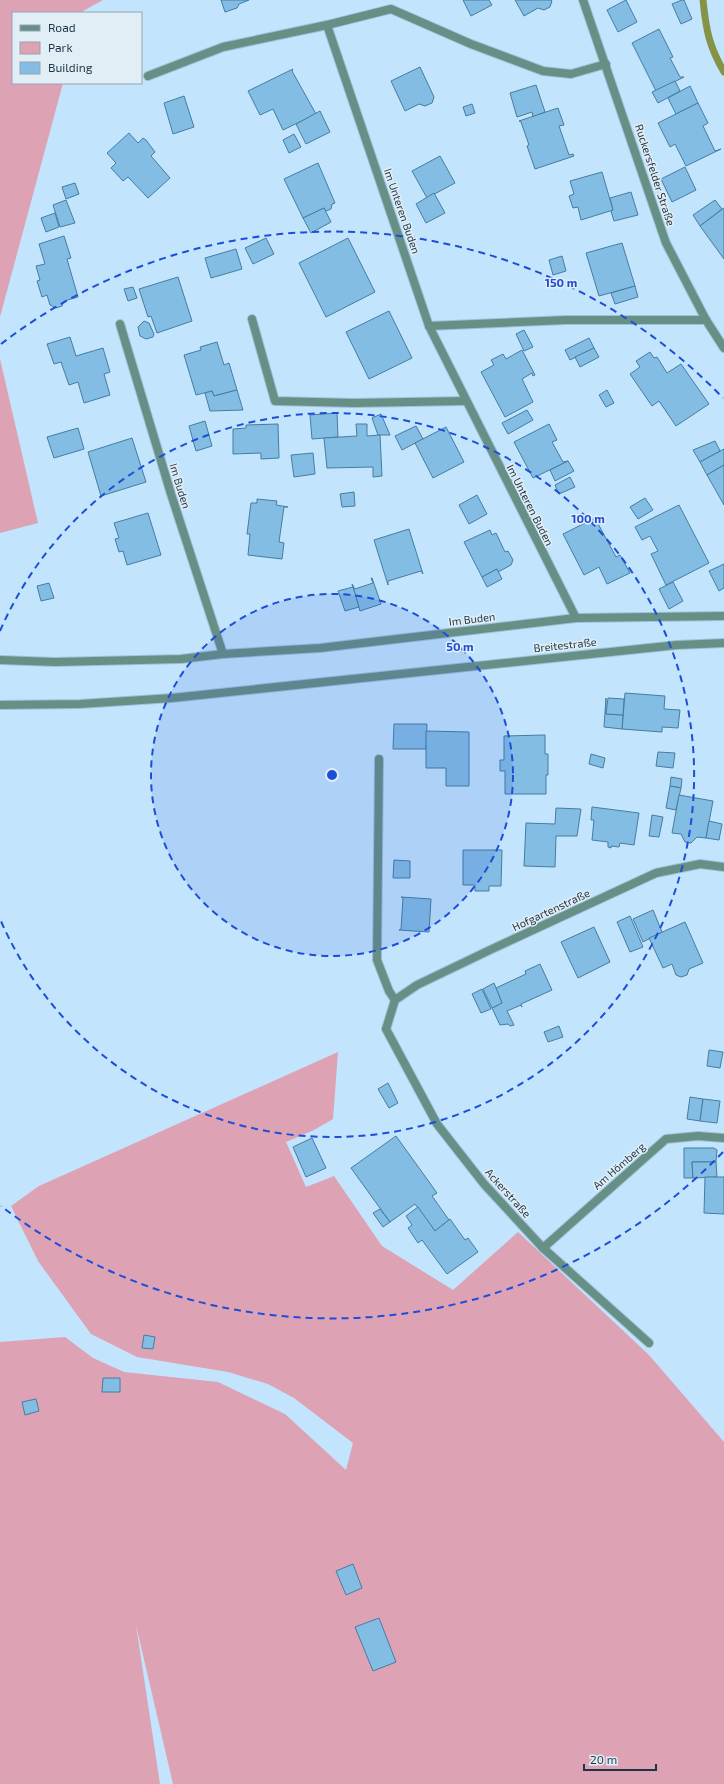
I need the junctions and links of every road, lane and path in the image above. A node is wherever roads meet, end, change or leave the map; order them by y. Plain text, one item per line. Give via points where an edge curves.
1 (583, 0) edge
2 (327, 25) junction
3 (606, 64) junction
4 (148, 76) dead end
5 (252, 319) dead end
6 (706, 320) junction
7 (120, 324) dead end
8 (429, 326) junction
9 (724, 348) edge
10 (465, 401) junction
11 (724, 616) edge
12 (576, 618) junction
13 (724, 643) edge
14 (224, 654) junction
15 (0, 660) edge
16 (0, 705) edge
17 (379, 759) dead end
18 (724, 867) edge
19 (395, 1000) junction
20 (724, 1138) edge
21 (543, 1248) junction
22 (649, 1343) dead end

1 - 3 street, Ruckersfelder Straße
2 - 3 street via 391,9 471,44 543,71 570,74
2 - 4 street via 223,47
2 - 8 street, Im Unteren Buden
3 - 6 street, Ruckersfelder Straße via 666,243
5 - 10 street via 275,401
6 - 8 street via 566,320
6 - 9 street, Ruckersfelder Straße
7 - 14 street, Im Buden via 171,494
8 - 10 street, Im Unteren Buden
10 - 12 street, Im Unteren Buden
11 - 12 street, Im Buden
12 - 14 street, Im Buden via 320,648
13 - 16 street, Breitestraße via 677,645 172,698 80,704
14 - 15 street, Im Buden via 181,659 55,662
17 - 19 street via 377,960
18 - 19 street, Hofgartenstraße via 700,864 656,873 417,985
19 - 21 street, Ackerstraße via 386,1029 437,1124 484,1184
20 - 21 street, Am Hömberg via 698,1136 666,1139
21 - 22 street, Ackerstraße

